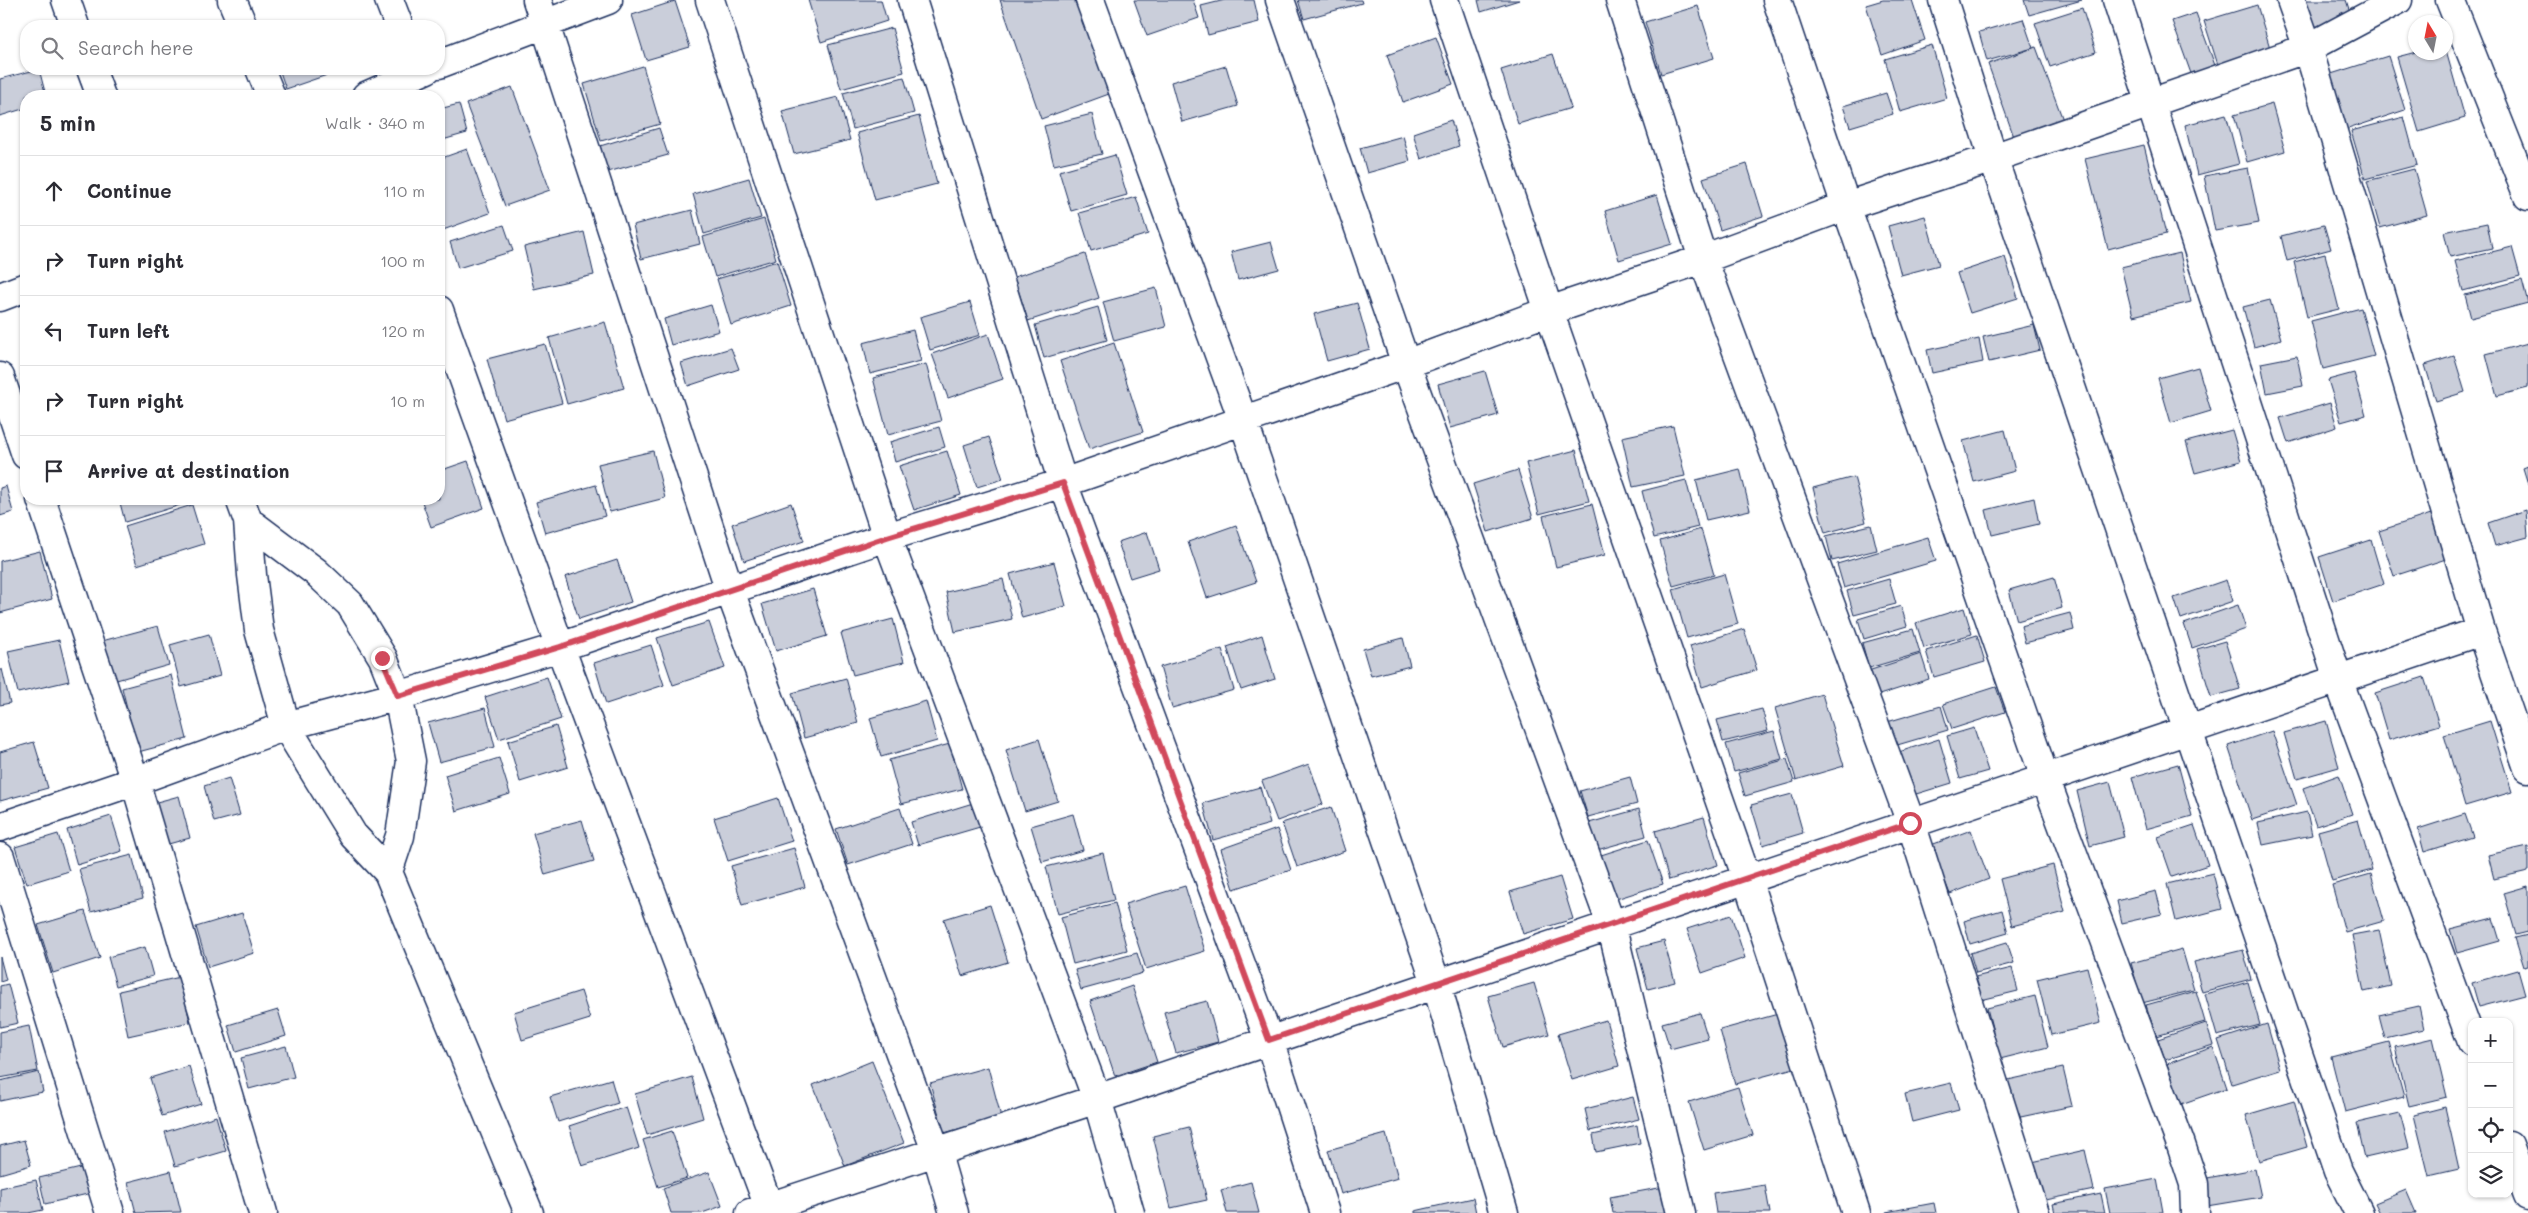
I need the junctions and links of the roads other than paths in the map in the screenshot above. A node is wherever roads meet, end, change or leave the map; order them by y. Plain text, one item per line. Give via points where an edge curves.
1 (66, 0) edge
2 (232, 0) edge
3 (389, 0) edge
4 (608, 0) edge
5 (710, 0) edge
6 (912, 0) edge
7 (1090, 0) edge
8 (1280, 0) edge
9 (1444, 0) edge
10 (1620, 0) edge
11 (1777, 0) edge
12 (1943, 0) edge
13 (2117, 0) edge
14 (2291, 0) edge
15 (2398, 0) edge
16 (2450, 0) edge
17 (542, 11) edge
18 (73, 20) edge
19 (240, 20) edge
20 (396, 20) edge
21 (2308, 48) junction
22 (445, 59) edge
23 (93, 75) edge
24 (262, 75) edge
25 (411, 75) edge
26 (99, 90) edge
27 (269, 90) edge
28 (379, 90) edge
29 (2151, 103) junction
30 (1993, 158) junction
31 (2528, 196) edge
32 (1846, 206) junction
33 (1703, 259) junction
34 (20, 289) edge
35 (0, 297) edge
36 (1549, 311) junction
37 (445, 327) edge
38 (1406, 364) junction
39 (0, 377) edge
40 (1242, 420) junction
41 (20, 437) edge
42 (1063, 483) junction
43 (43, 505) edge
44 (244, 510) edge
45 (887, 537) junction
46 (730, 591) junction
47 (2481, 631) junction
48 (560, 647) junction
49 (2338, 679) junction
50 (398, 696) junction
51 (286, 726) junction
52 (2188, 729) junction
53 (2528, 768) edge
54 (2045, 778) junction
55 (135, 782) junction
56 (1910, 823) junction
57 (0, 827) edge
58 (0, 857) edge
59 (388, 872) junction
60 (1747, 879) junction
61 (1611, 924) junction
62 (1436, 983) junction
63 (2468, 1031) edge
64 (1269, 1040) junction
65 (1097, 1099) junction
66 (936, 1151) junction
67 (2512, 1153) edge
68 (2528, 1196) edge
69 (759, 1210) edge
70 (110, 1213) edge
71 (263, 1213) edge
72 (529, 1213) edge
73 (954, 1213) edge
74 (1130, 1213) edge
75 (1325, 1213) edge
76 (1504, 1213) edge
77 (1681, 1213) edge
78 (1856, 1213) edge
79 (2035, 1213) edge
80 (2195, 1213) edge
81 (2359, 1213) edge

1 - 18 street
2 - 19 street
3 - 20 street
4 - 17 street
5 - 45 street
6 - 42 street
7 - 40 street
8 - 38 street
9 - 36 street
10 - 33 street
11 - 32 street
12 - 30 street
13 - 29 street
14 - 21 street
15 - 21 street
16 - 31 street
17 - 22 street
17 - 46 street
21 - 29 street
21 - 47 street
23 - 26 street
24 - 27 street
25 - 28 street
29 - 30 street
29 - 49 street
30 - 32 street
30 - 52 street
32 - 33 street
32 - 54 street
33 - 36 street
33 - 56 street
34 - 35 street
36 - 38 street
36 - 60 street
37 - 48 street
38 - 40 street
38 - 61 street
39 - 41 street
40 - 42 street
40 - 62 street
42 - 45 street
42 - 64 street
43 - 55 street
44 - 50 street via 350,604 382,658
44 - 51 street via 259,630
45 - 46 street
45 - 65 street
46 - 48 street
46 - 66 street
47 - 49 street
47 - 53 street
48 - 50 street
48 - 69 street
49 - 52 street
49 - 63 street
50 - 51 street
50 - 59 street via 411,761 400,836
51 - 55 street
51 - 59 street via 353,835
52 - 54 street
52 - 81 street via 2338,1171
54 - 56 street
54 - 80 street via 2180,1142 2194,1184
55 - 57 street
55 - 71 street
56 - 60 street
56 - 79 street
58 - 70 street
59 - 72 street
60 - 61 street
60 - 78 street
61 - 62 street
61 - 77 street
62 - 64 street
62 - 76 street
64 - 65 street
64 - 75 street
65 - 66 street
65 - 74 street
66 - 69 street
66 - 73 street
67 - 68 street

